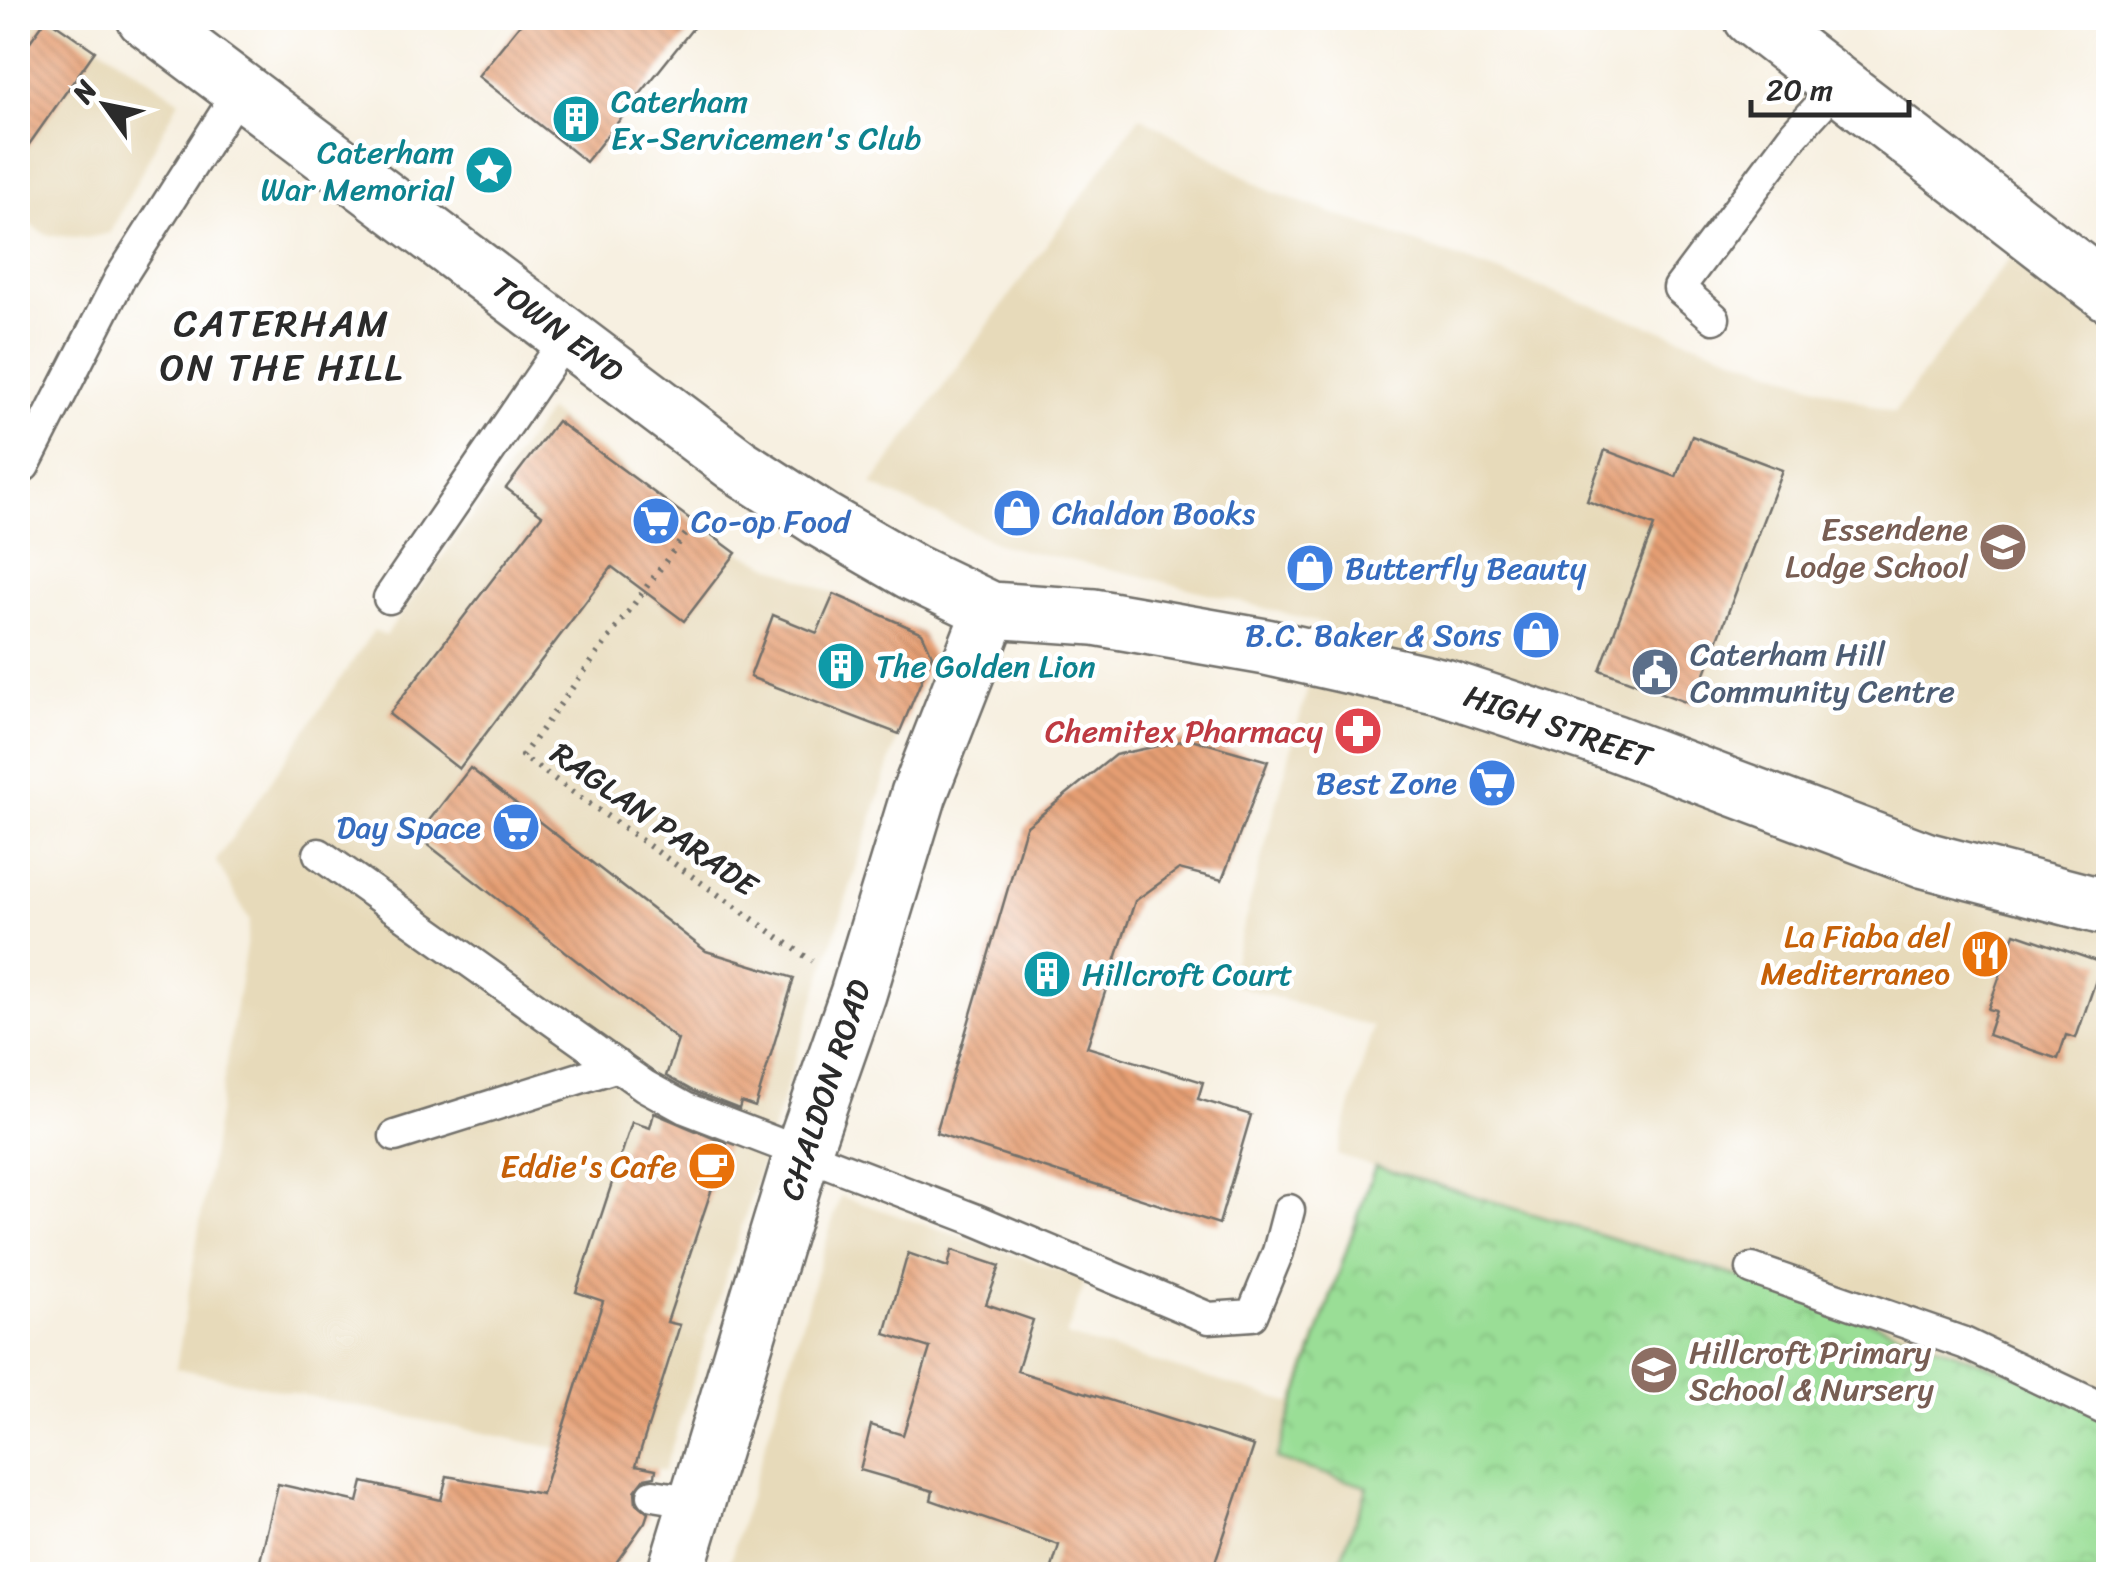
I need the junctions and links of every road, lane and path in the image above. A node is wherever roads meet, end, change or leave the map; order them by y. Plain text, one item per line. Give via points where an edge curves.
1 (145, 18) edge
2 (1752, 18) edge
3 (1840, 84) junction
4 (241, 88) junction
5 (2108, 293) edge
6 (1714, 318) dead end
7 (568, 336) junction
8 (737, 464) junction
9 (24, 466) dead end
10 (389, 598) dead end
11 (991, 610) junction
12 (319, 854) dead end
13 (2108, 908) edge
14 (858, 994) junction
15 (618, 1066) junction
16 (396, 1136) dead end
17 (803, 1151) junction
18 (1288, 1210) dead end
19 (1752, 1269) dead end
20 (2108, 1412) edge
21 (674, 1574) edge

1 - 4 main road, TOWN END
2 - 3 main road
3 - 5 main road
3 - 6 lane via 1679,288
4 - 7 main road, TOWN END
4 - 9 lane via 120,278
7 - 8 main road, TOWN END
7 - 10 lane
8 - 11 main road, TOWN END via 897,563
8 - 14 path, RAGLAN PARADE via 522,756
11 - 13 main road, HIGH STREET via 1094,617 1444,687 1925,860
11 - 14 main road, CHALDON ROAD via 919,794
12 - 15 lane
14 - 17 main road, CHALDON ROAD
15 - 16 lane
15 - 17 lane via 685,1108
17 - 18 lane via 1209,1318 1252,1315
17 - 21 main road, CHALDON ROAD via 675,1499
19 - 20 lane via 1964,1343

